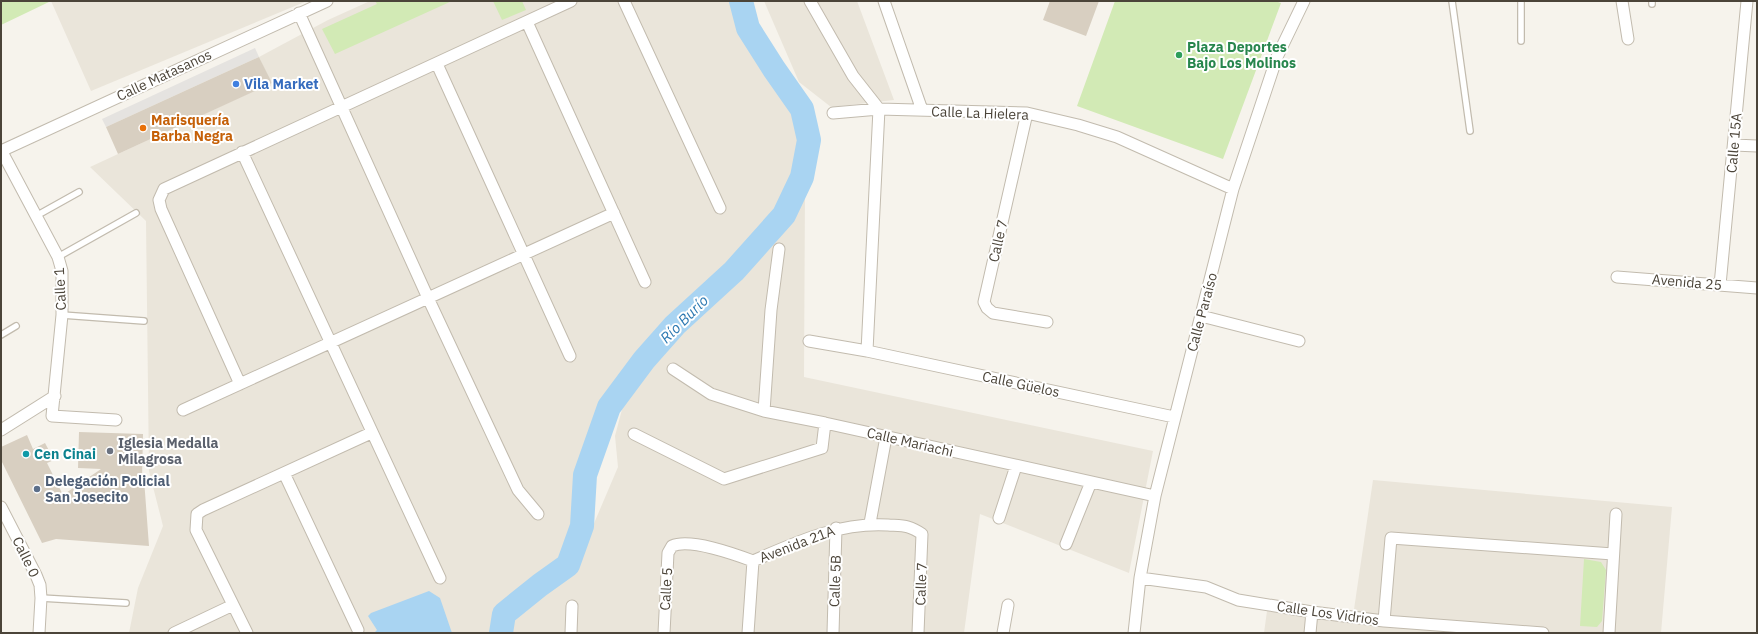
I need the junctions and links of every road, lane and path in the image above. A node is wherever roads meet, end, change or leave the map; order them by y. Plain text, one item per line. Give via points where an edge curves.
1 (327, 1) edge
2 (570, 1) edge
3 (624, 1) edge
4 (810, 1) edge
5 (884, 1) edge
6 (1304, 1) edge
7 (1452, 1) edge
8 (1521, 1) edge
9 (1622, 1) edge
10 (1747, 1) edge
11 (299, 13) junction
12 (527, 22) junction
13 (1628, 39) dead end
14 (1521, 41) dead end
15 (437, 64) junction
16 (341, 106) junction
17 (879, 109) junction
18 (922, 110) junction
19 (833, 113) dead end
20 (1027, 113) junction
21 (1470, 131) dead end
22 (1734, 145) junction
23 (1757, 146) edge
24 (1, 151) edge
25 (242, 152) junction
26 (1233, 189) junction
27 (79, 192) dead end
28 (720, 208) dead end
29 (136, 213) dead end
30 (614, 213) junction
31 (36, 216) junction
32 (779, 249) dead end
33 (524, 254) junction
34 (58, 257) junction
35 (1617, 277) dead end
36 (645, 282) dead end
37 (1720, 285) junction
38 (1757, 288) edge
39 (428, 298) junction
40 (62, 315) junction
41 (1201, 316) junction
42 (144, 321) dead end
43 (1047, 322) dead end
44 (16, 326) dead end
45 (1, 335) edge
46 (1299, 341) dead end
47 (808, 342) dead end
48 (329, 343) junction
49 (867, 351) junction
50 (570, 356) dead end
51 (673, 368) dead end
52 (240, 384) junction
53 (55, 396) junction
54 (183, 410) dead end
55 (764, 411) junction
56 (1174, 417) junction
57 (116, 420) dead end
58 (825, 423) junction
59 (1, 430) edge
60 (371, 433) junction
61 (634, 434) dead end
62 (886, 437) junction
63 (1016, 466) junction
64 (284, 473) junction
65 (1091, 482) junction
66 (1155, 496) junction
67 (1, 507) edge
68 (538, 514) dead end
69 (1616, 514) dead end
70 (999, 518) dead end
71 (870, 524) junction
72 (836, 528) junction
73 (922, 534) joint
74 (1066, 544) dead end
75 (672, 546) joint
76 (1613, 554) junction
77 (753, 561) junction
78 (440, 578) dead end
79 (1140, 578) junction
80 (41, 598) junction
81 (126, 603) dead end
82 (233, 605) junction
83 (1008, 605) dead end
84 (572, 606) dead end
85 (1312, 612) junction
86 (1384, 621) junction
87 (358, 630) dead end
88 (38, 633) edge
89 (174, 633) edge
90 (247, 633) edge
91 (571, 633) edge
92 (664, 633) edge
93 (748, 633) edge
94 (833, 633) edge
95 (918, 633) edge
96 (1003, 633) edge
97 (1134, 633) edge
98 (1310, 633) edge
99 (1544, 633) edge
100 (1609, 633) edge

1 - 11 street, Calle Matasanos
2 - 12 street
3 - 28 street
4 - 17 street via 853,76
5 - 18 street
6 - 26 street, Calle Paraíso via 1277,57
7 - 21 lane
8 - 14 lane
9 - 13 street
10 - 22 street, Calle 15A
11 - 16 street
11 - 24 street, Calle Matasanos
12 - 15 street
12 - 30 street
15 - 16 street
15 - 33 street
16 - 25 street
16 - 39 street
17 - 18 street, Calle La Hielera
17 - 19 street, Calle La Hielera
17 - 49 street
18 - 20 street, Calle La Hielera
20 - 26 street, Calle La Hielera via 1117,137
20 - 43 street, Calle 7 via 984,302 993,313
22 - 23 street
22 - 37 street, Calle 15A
24 - 31 street, Calle 1
25 - 48 street
25 - 52 street via 170,185 164,189 159,200
26 - 41 street, Calle Paraíso
27 - 31 lane
29 - 34 lane
30 - 33 street
30 - 36 street
31 - 34 street, Calle 1
32 - 55 street via 771,310
33 - 39 street
33 - 50 street
34 - 40 street, Calle 1 via 62,271
35 - 37 street, Avenida 25
37 - 38 street, Avenida 25
39 - 48 street
39 - 68 street via 518,490
40 - 42 lane
40 - 53 street, Calle 1
41 - 46 street
41 - 56 street, Calle Paraíso
44 - 45 lane
47 - 49 street, Calle Güelos
48 - 52 street
48 - 60 street
49 - 56 street, Calle Güelos
51 - 55 street, Calle Mariachi via 711,394
52 - 54 street
53 - 57 street, Calle 1 via 52,416
53 - 59 street
55 - 58 street, Calle Mariachi
56 - 66 street, Calle Paraíso
58 - 61 street via 822,448 724,479
58 - 62 street, Calle Mariachi
60 - 64 street
60 - 78 street
62 - 63 street, Calle Mariachi
62 - 71 street
63 - 65 street, Calle Mariachi
63 - 70 street
64 - 82 street via 197,514 196,530
64 - 87 street
65 - 66 street, Calle Mariachi
65 - 74 street
66 - 79 street, Calle Paraíso
67 - 80 street, Calle 0 via 36,575
69 - 76 street
71 - 72 street, Avenida 21A
71 - 73 street, Avenida 21A via 910,526
72 - 77 street, Avenida 21A
72 - 94 street, Calle 5B
73 - 95 street, Calle 7
75 - 77 street, Avenida 21A via 680,542 729,552
75 - 92 street, Calle 5 via 668,552
76 - 86 street via 1391,538
76 - 100 street
77 - 93 street
79 - 85 street, Calle Los Vidrios via 1206,587 1238,600
79 - 97 street, Calle Paraíso
80 - 81 lane
80 - 88 street, Calle 0
82 - 89 street
82 - 90 street
83 - 96 street
84 - 91 street
85 - 86 street, Calle Los Vidrios
85 - 98 street
86 - 99 street, Calle Los Vidrios

